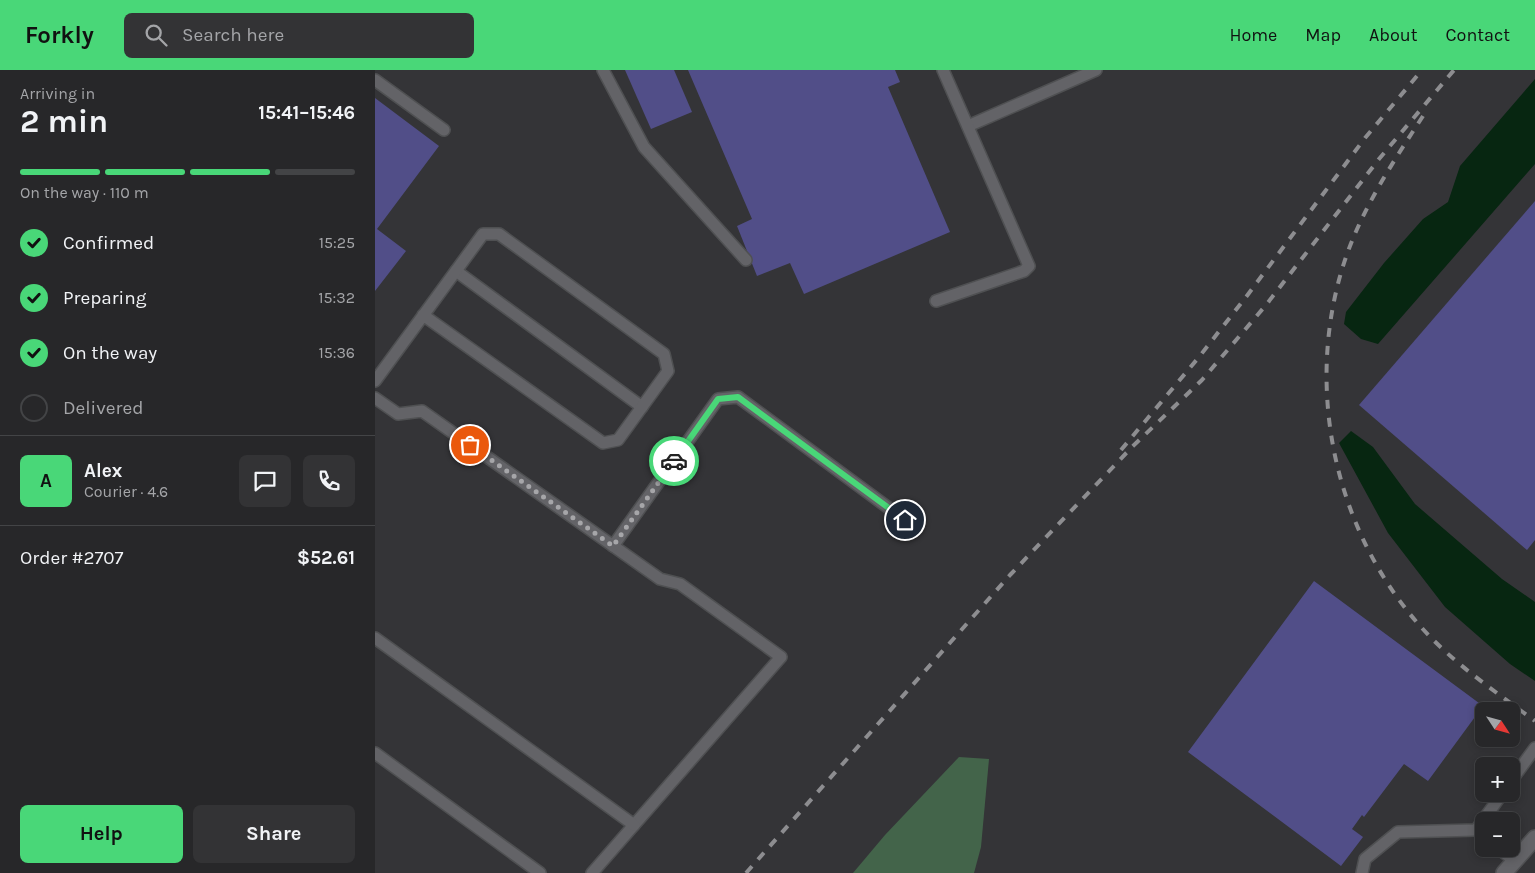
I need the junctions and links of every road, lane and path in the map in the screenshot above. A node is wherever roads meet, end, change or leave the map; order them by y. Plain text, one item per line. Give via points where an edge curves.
1 (603, 70) edge
2 (943, 70) edge
3 (1096, 70) edge
4 (375, 80) edge
5 (968, 126) junction
6 (444, 130) dead end
7 (746, 260) dead end
8 (456, 271) junction
9 (936, 301) dead end
10 (423, 315) junction
11 (379, 368) edge
12 (375, 381) edge
13 (375, 398) edge
14 (642, 407) junction
15 (905, 520) dead end
16 (613, 546) junction
17 (375, 638) edge
18 (1535, 748) edge
19 (375, 753) edge
20 (1520, 769) edge
21 (634, 825) junction
22 (1475, 833) edge
23 (1535, 838) edge
24 (1510, 857) edge
25 (1515, 861) junction
26 (540, 873) edge
27 (592, 873) edge
28 (1362, 873) edge
29 (1504, 873) edge

1 - 7 lane via 644,147
2 - 5 lane
3 - 5 lane
4 - 6 lane
5 - 9 lane via 1029,266 1025,271
8 - 10 lane
8 - 14 lane
8 - 14 lane via 483,234 499,234 664,354 668,371
10 - 11 lane
10 - 14 lane via 603,443 618,440
11 - 12 lane
13 - 16 lane via 398,414 422,411
15 - 16 lane via 738,397 718,399
16 - 21 lane via 660,579 680,584 781,657
17 - 21 lane
18 - 20 lane
19 - 26 lane
21 - 27 lane
22 - 28 lane via 1398,832 1365,859
23 - 25 street
24 - 25 lane
25 - 29 street

